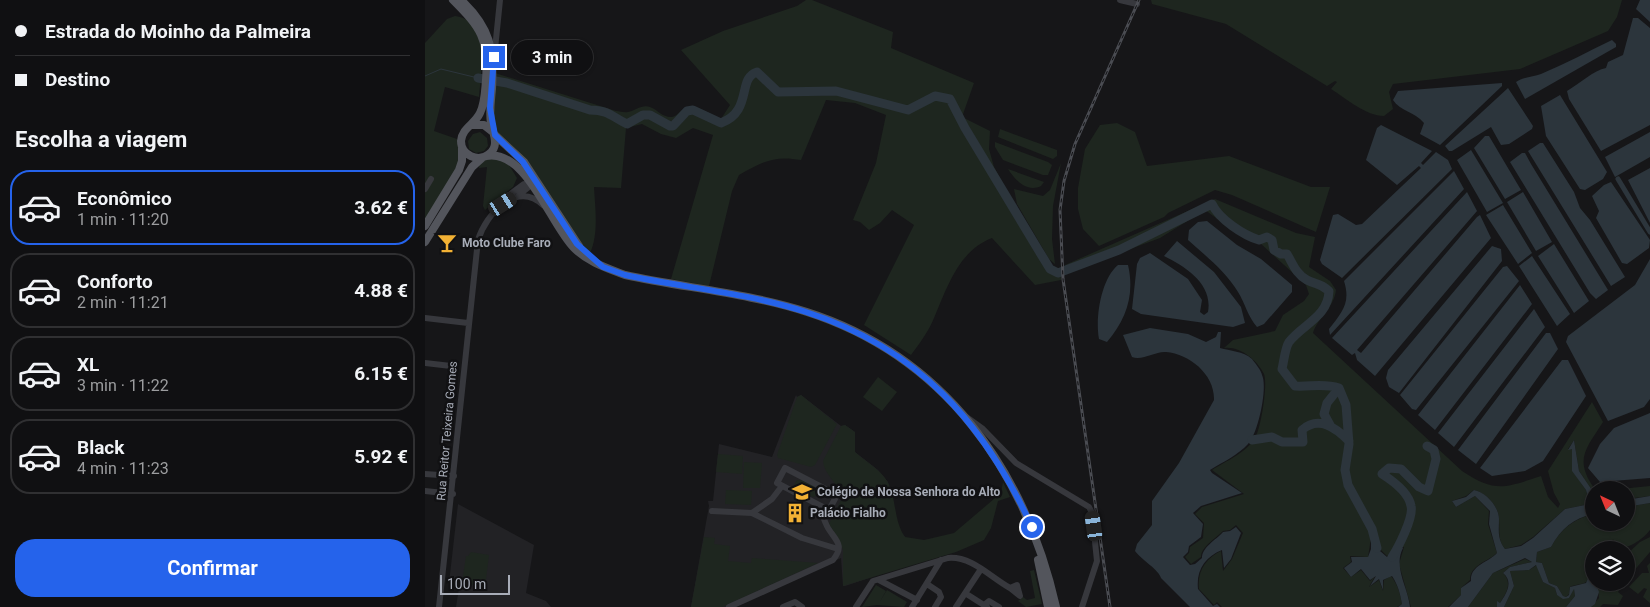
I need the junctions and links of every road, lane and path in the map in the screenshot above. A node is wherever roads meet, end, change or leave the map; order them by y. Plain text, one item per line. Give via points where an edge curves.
1 (453, 0) edge
2 (461, 0) edge
3 (500, 0) edge
4 (1120, 0) edge
5 (1137, 4) dead end
6 (489, 72) junction
7 (488, 87) junction
8 (472, 125) junction
9 (494, 133) junction
10 (462, 146) junction
11 (485, 157) junction
12 (514, 164) junction
13 (529, 170) junction
14 (431, 179) dead end
15 (531, 183) junction
16 (541, 187) junction
17 (425, 189) edge
18 (517, 192) junction
19 (546, 208) junction
20 (425, 225) edge
21 (425, 242) edge
22 (603, 267) junction
23 (425, 318) edge
24 (468, 323) junction
25 (425, 363) edge
26 (451, 366) dead end
27 (963, 415) junction
28 (425, 474) edge
29 (454, 476) junction
30 (782, 486) junction
31 (425, 492) edge
32 (453, 494) junction
33 (1021, 503) junction
34 (819, 505) junction
35 (712, 511) dead end
36 (752, 513) junction
37 (838, 549) junction
38 (941, 560) junction
39 (981, 569) junction
40 (888, 580) junction
41 (927, 584) junction
42 (1017, 585) dead end
43 (965, 593) junction
44 (917, 600) junction
45 (985, 606) edge
46 (439, 607) edge
47 (729, 607) edge
48 (783, 607) edge
49 (802, 607) edge
50 (856, 607) edge
51 (912, 607) edge
52 (935, 607) edge
53 (956, 607) edge
54 (999, 607) edge
55 (1049, 607) edge
56 (1056, 607) edge
57 (1082, 607) edge

1 - 6 main road via 483,34
2 - 6 main road via 489,37
3 - 6 street
4 - 5 street
6 - 7 main road
7 - 8 main road via 482,109
7 - 9 main road
8 - 9 main road via 484,125
8 - 10 main road via 464,132
9 - 11 main road via 494,147
9 - 13 main road
10 - 11 main road via 471,156
10 - 20 main road via 459,170
11 - 12 main road via 496,154
11 - 21 main road via 472,167
12 - 15 main road
12 - 18 street via 520,176
13 - 15 street
13 - 16 main road
14 - 17 street
15 - 16 street
15 - 18 street, Rua Reitor Teixeira Gomes
15 - 19 main road
16 - 22 main road via 577,244
18 - 19 street via 532,197
18 - 24 street, Rua Reitor Teixeira Gomes via 486,220 480,233
19 - 22 main road via 575,248
22 - 27 main road via 647,280 782,305 830,320 855,331 909,364
23 - 24 street
24 - 29 street, Rua Reitor Teixeira Gomes
25 - 26 street
27 - 33 main road via 991,450
27 - 57 street via 974,421 1016,463 1089,507 1097,554
28 - 29 street
29 - 32 street, Rua Reitor Teixeira Gomes
30 - 34 street
30 - 34 street via 777,483 785,468 837,495 829,510
30 - 36 street via 772,499
31 - 32 street
32 - 46 street, Rua Reitor Teixeira Gomes
33 - 55 main road
33 - 56 main road via 1032,527
34 - 37 street via 828,528 838,541
35 - 36 street
36 - 37 street via 802,538
37 - 47 street via 833,560
38 - 39 street via 960,558
38 - 40 street
38 - 41 street
39 - 42 street via 1020,596
39 - 43 street
40 - 44 street
40 - 50 street via 869,584
41 - 44 street
41 - 52 street via 941,597
43 - 45 street
43 - 53 street
44 - 51 street
45 - 54 street via 989,601
48 - 49 street via 795,602

